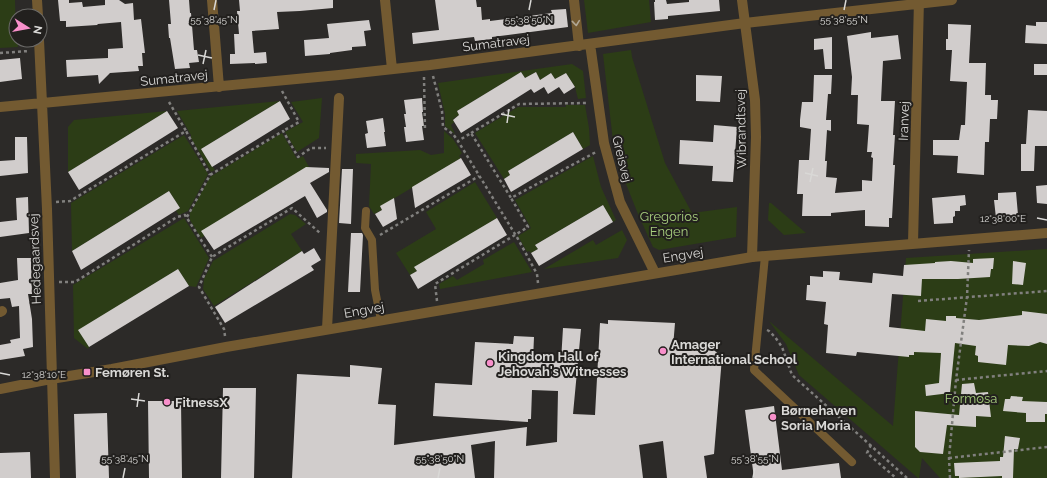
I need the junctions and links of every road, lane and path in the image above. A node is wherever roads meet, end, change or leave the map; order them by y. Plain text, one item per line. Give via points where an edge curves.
1 (212, 0) edge
2 (385, 0) edge
3 (574, 0) edge
4 (742, 0) edge
5 (952, 0) edge
6 (920, 2) edge
7 (745, 23) junction
8 (590, 44) junction
9 (579, 46) junction
10 (24, 48) edge
11 (39, 48) edge
12 (0, 53) edge
13 (427, 65) junction
14 (392, 69) junction
15 (277, 81) junction
16 (219, 87) junction
17 (164, 92) junction
18 (339, 98) dead end
19 (598, 103) junction
20 (43, 104) junction
21 (0, 108) edge
22 (425, 130) dead end
23 (186, 131) junction
24 (283, 131) junction
25 (471, 133) junction
26 (458, 141) junction
27 (605, 148) junction
28 (336, 149) junction
29 (210, 175) junction
30 (479, 176) junction
31 (512, 198) junction
32 (46, 203) junction
33 (366, 211) dead end
34 (186, 217) junction
35 (1047, 233) edge
36 (515, 235) junction
37 (372, 240) junction
38 (970, 240) junction
39 (331, 243) junction
40 (913, 244) junction
41 (765, 256) junction
42 (212, 257) junction
43 (752, 257) junction
44 (655, 273) junction
45 (49, 282) junction
46 (1047, 291) edge
47 (539, 293) junction
48 (967, 297) junction
49 (918, 301) dead end
50 (438, 310) junction
51 (381, 320) junction
52 (758, 326) junction
53 (327, 329) junction
54 (226, 347) junction
55 (1047, 371) edge
56 (51, 379) junction
57 (956, 380) junction
58 (0, 389) edge
59 (872, 446) junction
60 (1047, 447) edge
61 (949, 458) junction
62 (852, 462) dead end
63 (55, 478) edge
64 (896, 478) edge
65 (907, 478) edge
66 (950, 478) edge

1 - 16 street
2 - 14 street
3 -> 9 street
4 - 7 street, Wibrandtsvej
5 - 6 street, Sumatravej
6 - 7 street, Sumatravej
6 - 40 street, Iranvej
7 - 8 street, Sumatravej
7 - 43 street, Wibrandtsvej via 755,100
8 - 9 street, Sumatravej
8 - 19 street, Greisvej
9 - 13 street, Sumatravej
10 - 12 path
11 - 20 street, Hedegaardsvej
13 - 14 street, Sumatravej
13 - 22 path
13 - 26 path via 442,110 443,127
14 - 15 street, Sumatravej
15 - 16 street, Sumatravej
15 - 24 path via 299,122
16 - 17 street, Sumatravej
17 - 20 street, Sumatravej
17 - 23 path
18 - 28 street, Engvej
19 - 25 path via 518,104
19 - 27 street, Greisvej
20 - 21 street, Sumatravej
20 - 32 street, Hedegaardsvej
23 - 29 path
23 - 32 path via 70,201
24 - 28 path via 298,157 311,148
24 - 29 path
25 - 26 path
25 - 31 path
26 - 30 path
27 - 31 path
27 - 44 street, Greisvej via 620,202
28 - 39 street, Engvej
29 - 34 path
30 - 36 path
30 - 37 path
31 - 36 path via 528,227
32 - 45 street, Hedegaardsvej
33 - 37 lane via 365,228
34 - 42 path
34 - 45 path via 176,217 75,282
35 - 38 street, Engvej
36 - 47 path via 537,274
36 - 50 path via 435,284
37 - 51 lane
38 - 40 street, Engvej
38 - 48 path
39 - 42 path via 292,208
39 - 53 street, Engvej
40 - 41 street, Engvej
41 - 43 street, Engvej
41 - 52 lane
42 - 54 path via 199,287 224,329
43 - 44 street, Engvej
44 - 47 street, Engvej
45 - 56 street, Hedegaardsvej
46 - 48 path
47 - 50 street, Engvej
48 - 49 path
48 - 57 path
50 - 51 street, Engvej
51 - 53 street, Engvej
52 - 59 path via 769,330 782,347 792,375
52 - 62 lane via 754,370
53 - 54 street, Engvej
54 - 56 street, Engvej
55 - 57 path
56 - 58 street, Engvej
56 - 63 street, Hedegaardsvej
57 - 61 path
59 - 64 path via 867,453
59 - 65 path
60 - 61 path
61 - 66 path

